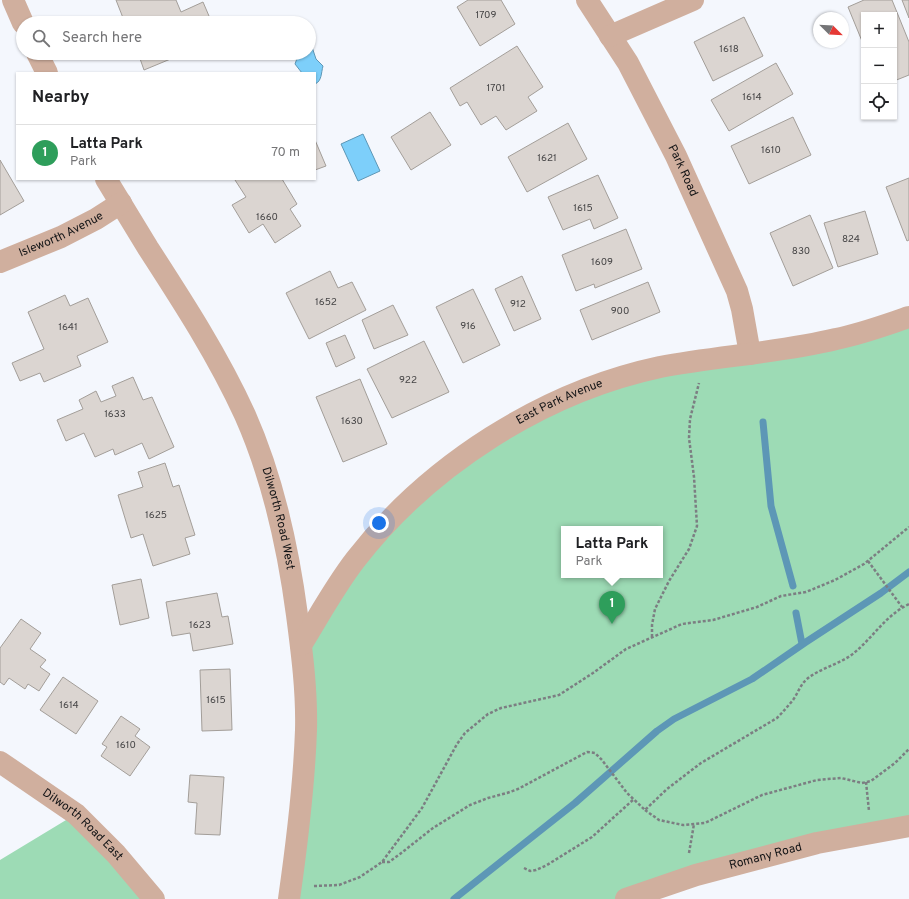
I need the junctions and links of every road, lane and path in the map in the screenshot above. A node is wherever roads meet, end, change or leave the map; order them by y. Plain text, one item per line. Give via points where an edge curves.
1 (13, 0) edge
2 (587, 0) edge
3 (693, 0) edge
4 (20, 16) edge
5 (610, 36) junction
6 (40, 60) edge
7 (46, 72) edge
8 (107, 180) edge
9 (121, 203) junction
10 (0, 262) edge
11 (909, 317) edge
12 (750, 354) junction
13 (700, 376) dead end
14 (909, 527) edge
15 (868, 561) junction
16 (909, 604) edge
17 (902, 608) junction
18 (652, 637) junction
19 (301, 645) junction
20 (909, 749) edge
21 (0, 762) edge
22 (866, 782) junction
23 (634, 799) junction
24 (645, 810) junction
25 (870, 812) dead end
26 (694, 824) junction
27 (909, 826) edge
28 (688, 859) dead end
29 (382, 862) junction
30 (524, 868) dead end
31 (308, 886) dead end
32 (638, 897) edge
33 (154, 899) edge
34 (289, 899) edge

1 - 4 street
2 - 5 street, Park Road
3 - 5 street
5 - 12 street, Park Road via 628,63 676,156 737,291
6 - 7 street
8 - 9 street, Dilworth Road West
9 - 10 street, Isleworth Avenue via 61,237
9 - 19 street, Dilworth Road West via 201,330 244,414 258,448 278,514 292,581
11 - 12 street, East Park Avenue via 836,340
12 - 19 street, East Park Avenue via 695,361 619,377 564,398 512,424 463,456 396,514 339,582
13 - 18 path via 690,419 689,438 697,526 689,549 668,581 655,609
14 - 15 path
15 - 17 path
15 - 18 path via 835,580 806,592 781,596 757,607 713,620 682,624
16 - 17 path
17 - 24 path via 882,623 850,656 801,685 787,708 777,718 701,763
18 - 29 path via 626,649 559,695 501,708 488,714 465,733 422,808
19 - 34 street, Dilworth Road West via 306,730 301,801
20 - 22 path via 882,774
21 - 33 street, Dilworth Road East via 76,814 116,854
22 - 25 path
22 - 26 path via 841,778 817,780 762,795 704,823
23 - 24 path
23 - 29 path via 595,752 587,752 507,793 470,805 433,828 389,862
23 - 30 path via 612,821 587,840 536,870
24 - 26 path via 659,820 683,825
26 - 28 path
27 - 32 street, Romany Road via 817,843 696,875
29 - 31 path via 360,877 339,885

